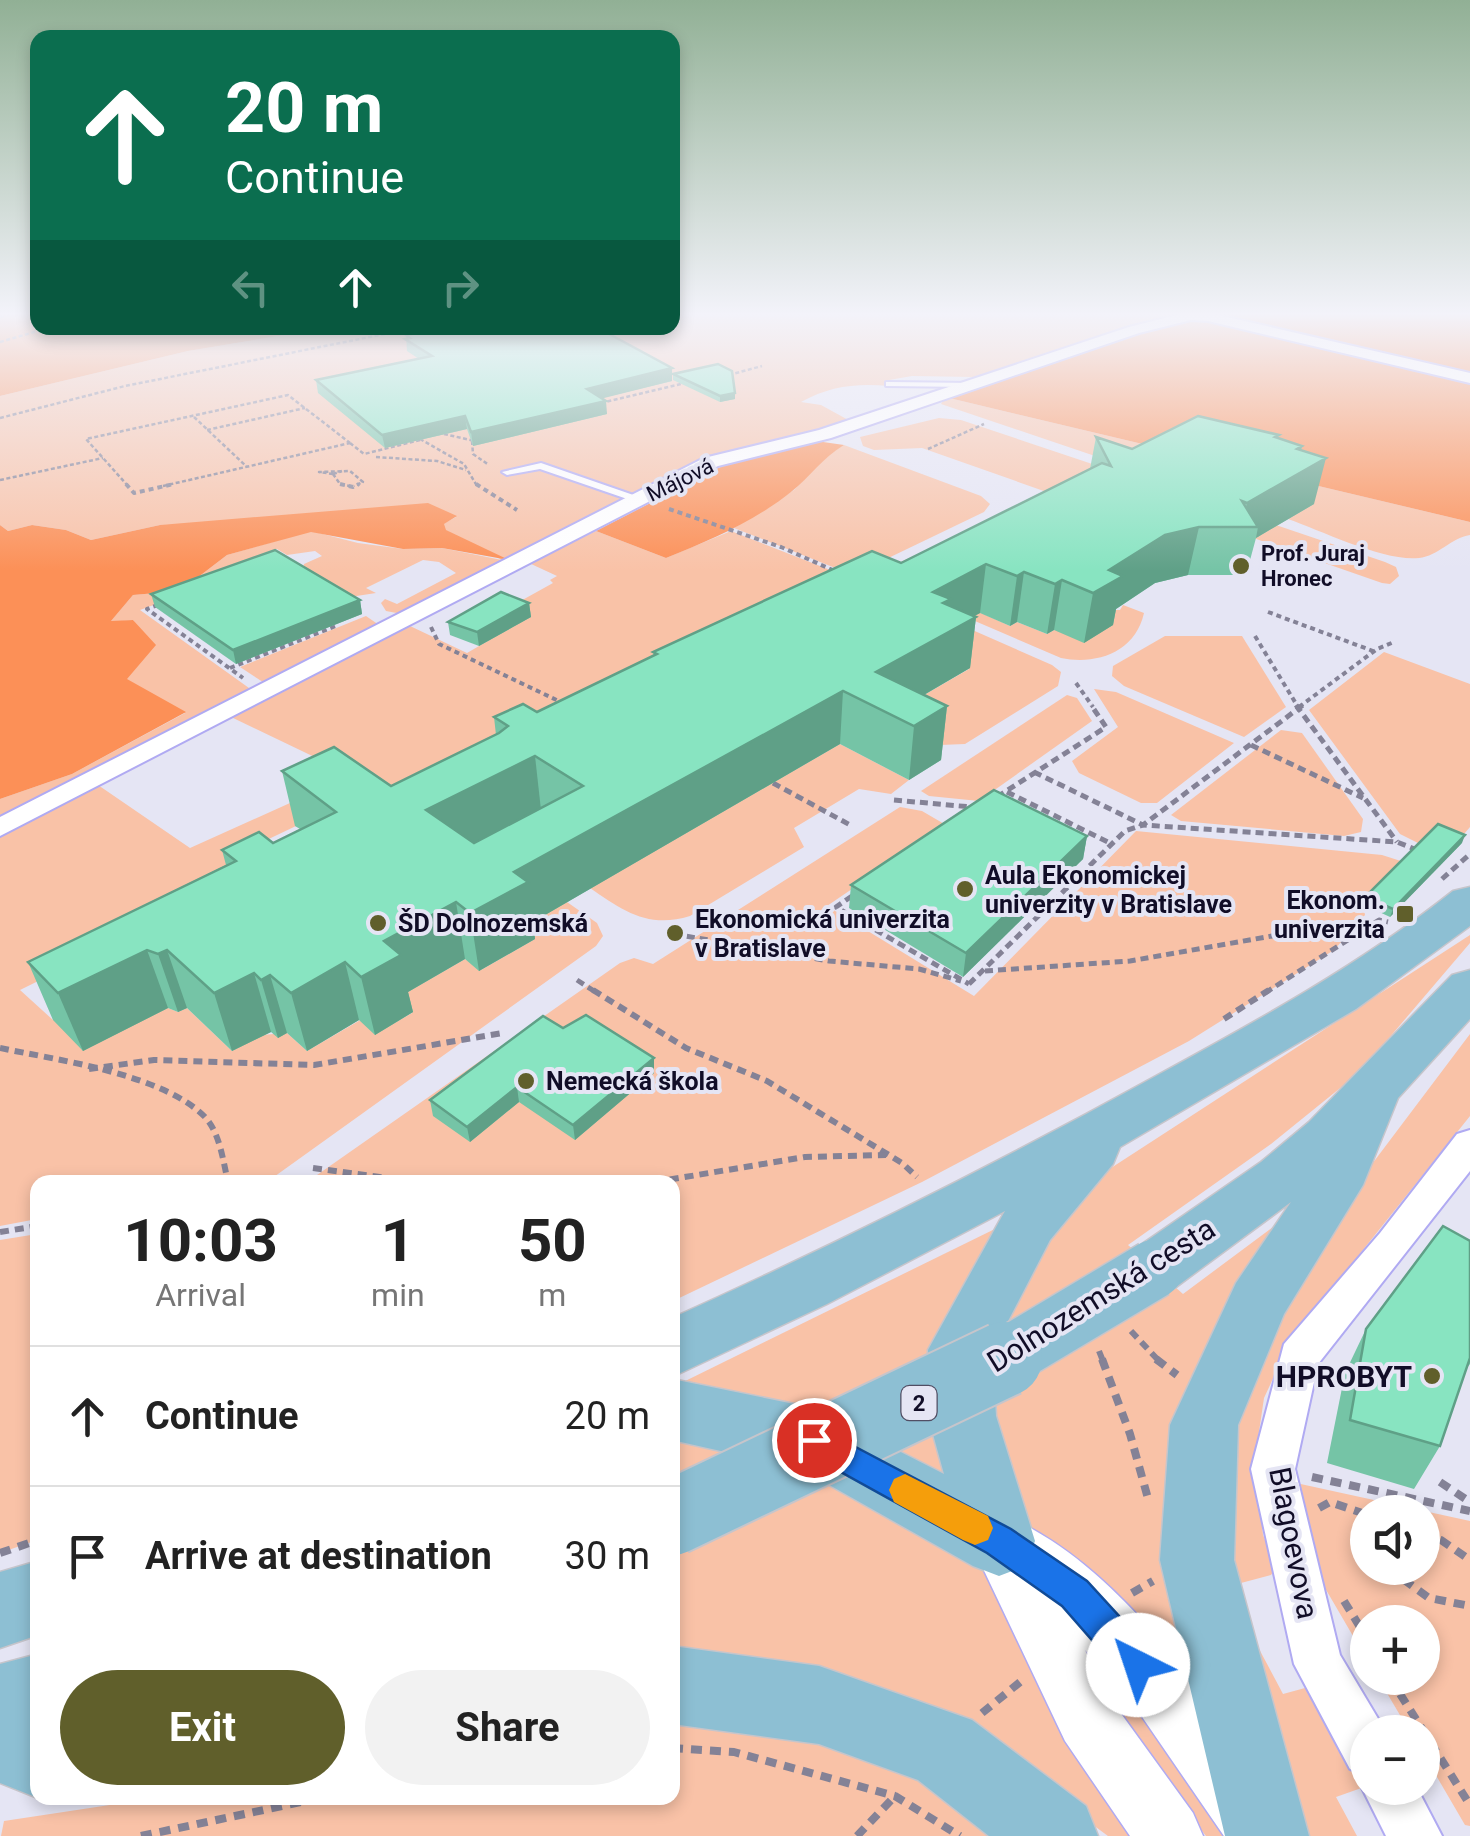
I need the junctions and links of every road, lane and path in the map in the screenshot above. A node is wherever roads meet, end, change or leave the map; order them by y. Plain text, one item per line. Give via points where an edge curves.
1 (72, 400) edge
2 (267, 400) edge
3 (294, 400) edge
4 (615, 400) edge
5 (928, 400) edge
6 (601, 403) edge
7 (305, 408) junction
8 (193, 416) junction
9 (0, 418) edge
10 (984, 424) dead end
11 (208, 430) junction
12 (444, 434) edge
13 (351, 443) junction
14 (928, 449) dead end
15 (103, 458) junction
16 (376, 458) dead end
17 (246, 467) junction
18 (342, 471) junction
19 (469, 471) junction
20 (504, 473) joint
21 (333, 474) junction
22 (0, 480) edge
23 (639, 500) junction
24 (517, 510) dead end
25 (848, 576) edge
26 (164, 602) edge
27 (1268, 612) dead end
28 (414, 617) junction
29 (351, 620) edge
30 (1255, 636) dead end
31 (1394, 642) dead end
32 (1375, 652) junction
33 (230, 668) junction
34 (1076, 683) dead end
35 (266, 694) junction
36 (568, 705) edge
37 (1298, 708) junction
38 (1250, 745) junction
39 (1034, 772) junction
40 (773, 783) edge
41 (1006, 791) junction
42 (1366, 799) junction
43 (894, 800) dead end
44 (993, 800) edge
45 (1040, 809) junction
46 (1029, 818) edge
47 (965, 819) edge
48 (1142, 825) junction
49 (852, 826) dead end
50 (0, 828) edge
51 (1397, 842) junction
52 (1112, 844) junction
53 (1417, 850) edge
54 (1470, 854) edge
55 (1450, 880) edge
56 (852, 896) edge
57 (1392, 923) dead end
58 (1364, 929) junction
59 (674, 934) dead end
60 (984, 971) junction
61 (577, 980) dead end
62 (969, 984) junction
63 (1470, 986) edge
64 (1221, 1020) dead end
65 (504, 1033) dead end
66 (0, 1048) edge
67 (89, 1068) junction
68 (1372, 1095) junction
69 (1112, 1127) junction
70 (1470, 1144) edge
71 (888, 1155) junction
72 (313, 1168) dead end
73 (226, 1175) edge
74 (364, 1175) edge
75 (680, 1178) edge
76 (917, 1178) dead end
77 (30, 1227) edge
78 (0, 1232) edge
79 (1092, 1334) dead end
80 (680, 1345) edge
81 (680, 1411) edge
82 (1138, 1466) dead end
83 (1290, 1472) junction
84 (1440, 1482) edge
85 (1470, 1502) edge
86 (1350, 1509) edge
87 (1470, 1511) edge
88 (680, 1514) edge
89 (1309, 1514) dead end
90 (1440, 1540) edge
91 (999, 1541) junction
92 (30, 1543) edge
93 (0, 1553) edge
94 (1470, 1560) edge
95 (1411, 1585) edge
96 (1342, 1596) dead end
97 (30, 1601) edge
98 (1470, 1606) edge
99 (0, 1610) edge
100 (1350, 1610) edge
101 (1034, 1670) dead end
102 (680, 1686) edge
103 (1401, 1695) edge
104 (974, 1720) dead end
105 (1350, 1720) edge
106 (680, 1749) edge
107 (895, 1796) junction
108 (287, 1805) edge
109 (1398, 1805) edge
110 (1470, 1805) edge
111 (141, 1836) edge
112 (856, 1836) edge
113 (960, 1836) edge
114 (1056, 1836) edge
115 (1170, 1836) edge
116 (1265, 1836) edge
117 (1416, 1836) edge

1 - 9 path
2 - 8 path
3 - 7 path
4 - 6 path
5 - 23 street, Májová via 711,462
7 - 11 path
7 - 13 path
8 - 11 path
8 - 15 path via 86,439
10 - 14 path
11 - 17 path
12 - 20 path via 475,441 474,454
13 - 17 path
13 - 19 path via 364,454 419,438
15 - 17 path via 134,493
15 - 22 path
16 - 19 path via 437,461
18 - 21 path
18 - 21 path via 320,472
18 - 21 path via 363,482 346,487
19 - 24 path via 478,489
20 - 23 lane via 540,466
23 - 25 path
23 - 28 street, Májová
26 - 33 path via 147,608
27 - 32 path
28 - 35 street, Májová
28 - 36 path via 436,630 438,644
29 - 33 path
30 - 37 path
31 - 32 path
32 - 37 path
33 - 35 path
34 - 39 path via 1106,727
35 - 50 street, Májová
37 - 38 path
37 - 42 path
38 - 42 path
38 - 48 path
39 - 41 path
39 - 48 path
40 - 49 path
41 - 44 path
41 - 45 path
42 - 51 path
43 - 47 path via 981,808
45 - 46 path
45 - 52 path
48 - 51 path
48 - 52 path
51 - 53 path
52 - 60 path
54 - 55 path
55 - 69 main road via 1334,998
56 - 62 path via 836,907
57 - 58 path via 1379,920
58 - 60 path via 1272,936 1130,961
58 - 64 path
59 - 62 path via 919,969
60 - 62 path
61 - 71 path via 686,1048 767,1081
63 - 68 main road, Dolnozemská cesta / 2
65 - 67 path via 314,1065 154,1060
66 - 67 path
67 - 73 path via 154,1086 204,1116
68 - 88 main road, Dolnozemská cesta / 2, bridge via 1280,1178 1154,1269 1000,1362
68 - 116 main road via 1334,1185 1258,1302 1204,1425 1198,1560
69 - 80 main road via 910,1236
69 - 91 main road via 1029,1223 960,1350 962,1416
70 - 83 street, Blagoevova via 1299,1357
71 - 75 path via 804,1156
71 - 76 path
72 - 74 path
77 - 78 path
79 - 82 path
81 - 91 main road via 814,1440
83 - 87 path
83 - 105 street, Blagoevova via 1318,1664
84 - 85 path
86 - 89 path via 1330,1502
90 - 94 path
91 - 115 street via 1087,1718
91 - 116 street via 1096,1617 1160,1689
92 - 93 path
95 - 98 path via 1429,1598
96 - 100 path
97 - 99 main road
101 - 104 path
102 - 114 main road via 819,1706 943,1748
103 - 110 path
106 - 107 path via 734,1752
107 - 112 path
107 - 113 path
108 - 111 path
109 - 117 street

